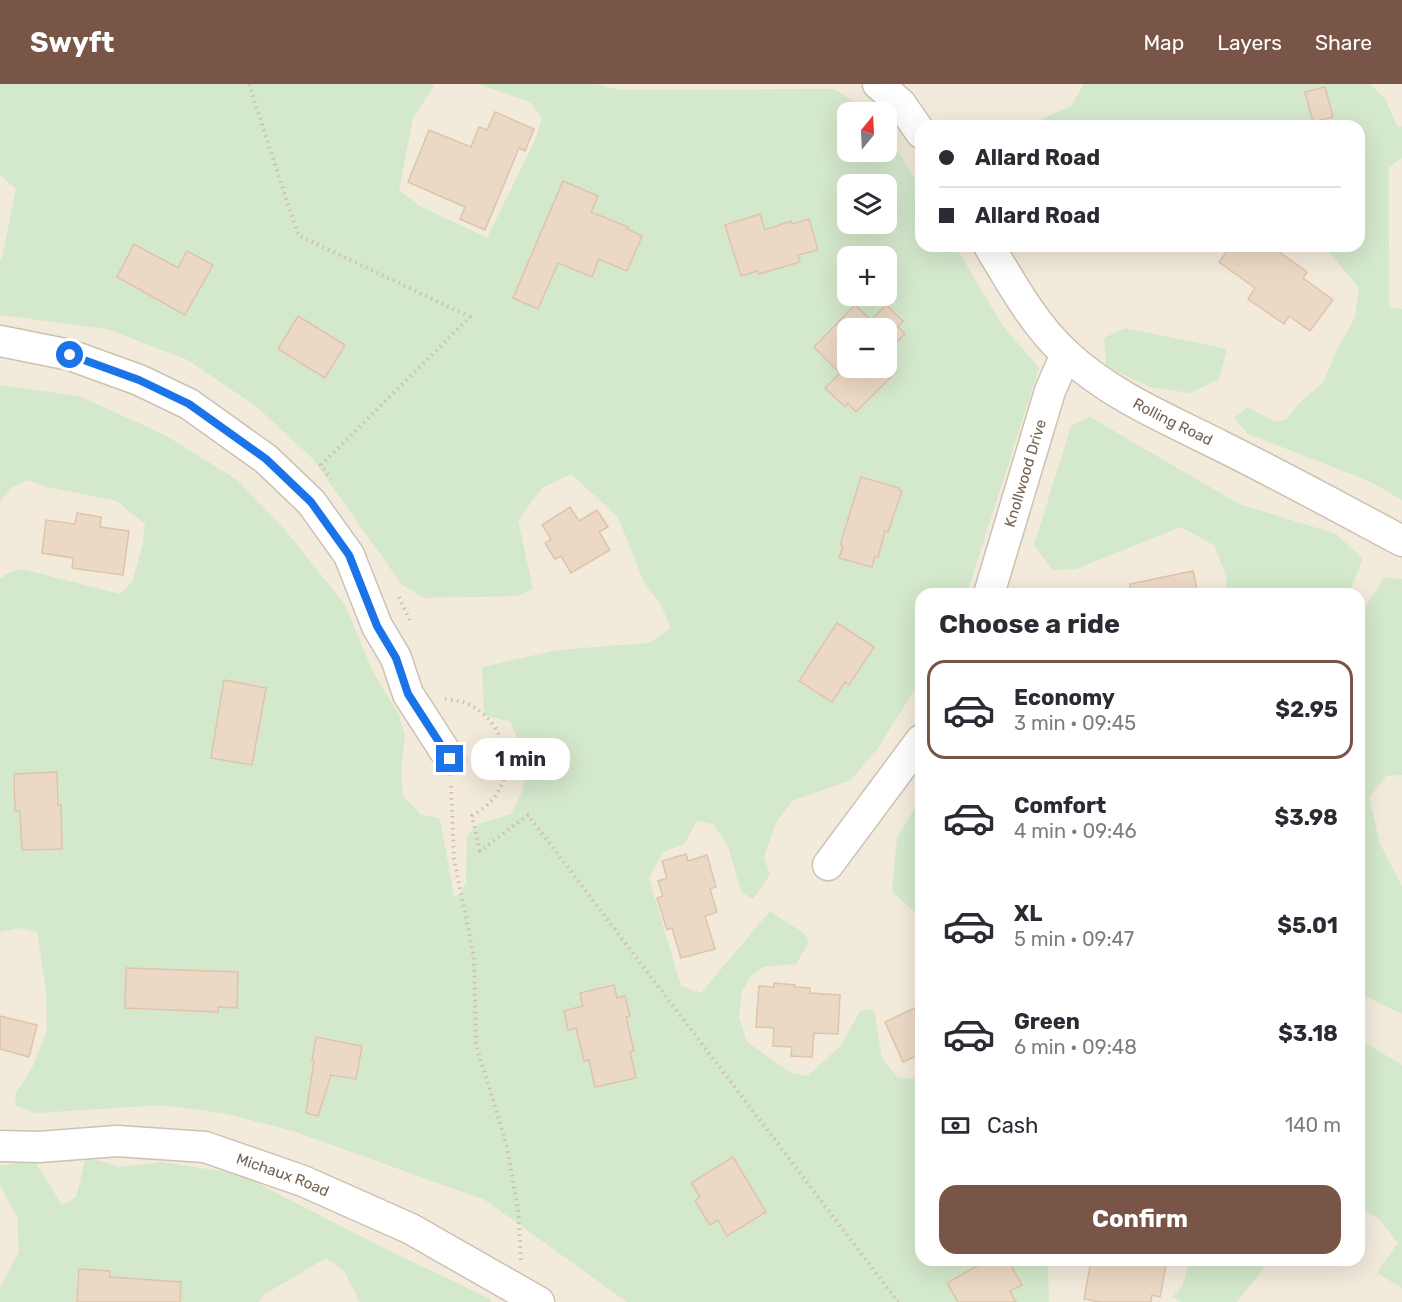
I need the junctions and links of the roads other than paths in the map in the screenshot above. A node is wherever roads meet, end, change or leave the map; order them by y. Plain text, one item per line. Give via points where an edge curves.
1 (878, 84) edge
2 (915, 124) edge
3 (993, 252) edge
4 (0, 341) edge
5 (1066, 354) junction
6 (1402, 541) edge
7 (990, 588) edge
8 (915, 748) edge
9 (450, 759) road end
10 (828, 865) dead end
11 (0, 1146) edge
12 (530, 1297) edge

1 - 2 street via 901,104
3 - 5 street, Rolling Road via 1031,316
4 - 9 street via 70,355 139,380 189,404 266,459 311,502 349,555 377,626 396,658 408,694
5 - 6 street, Rolling Road via 1121,395
5 - 7 street, Knollwood Drive via 1050,391
8 - 10 street
11 - 12 street, Michaux Road via 117,1141 205,1148 303,1181 411,1229

